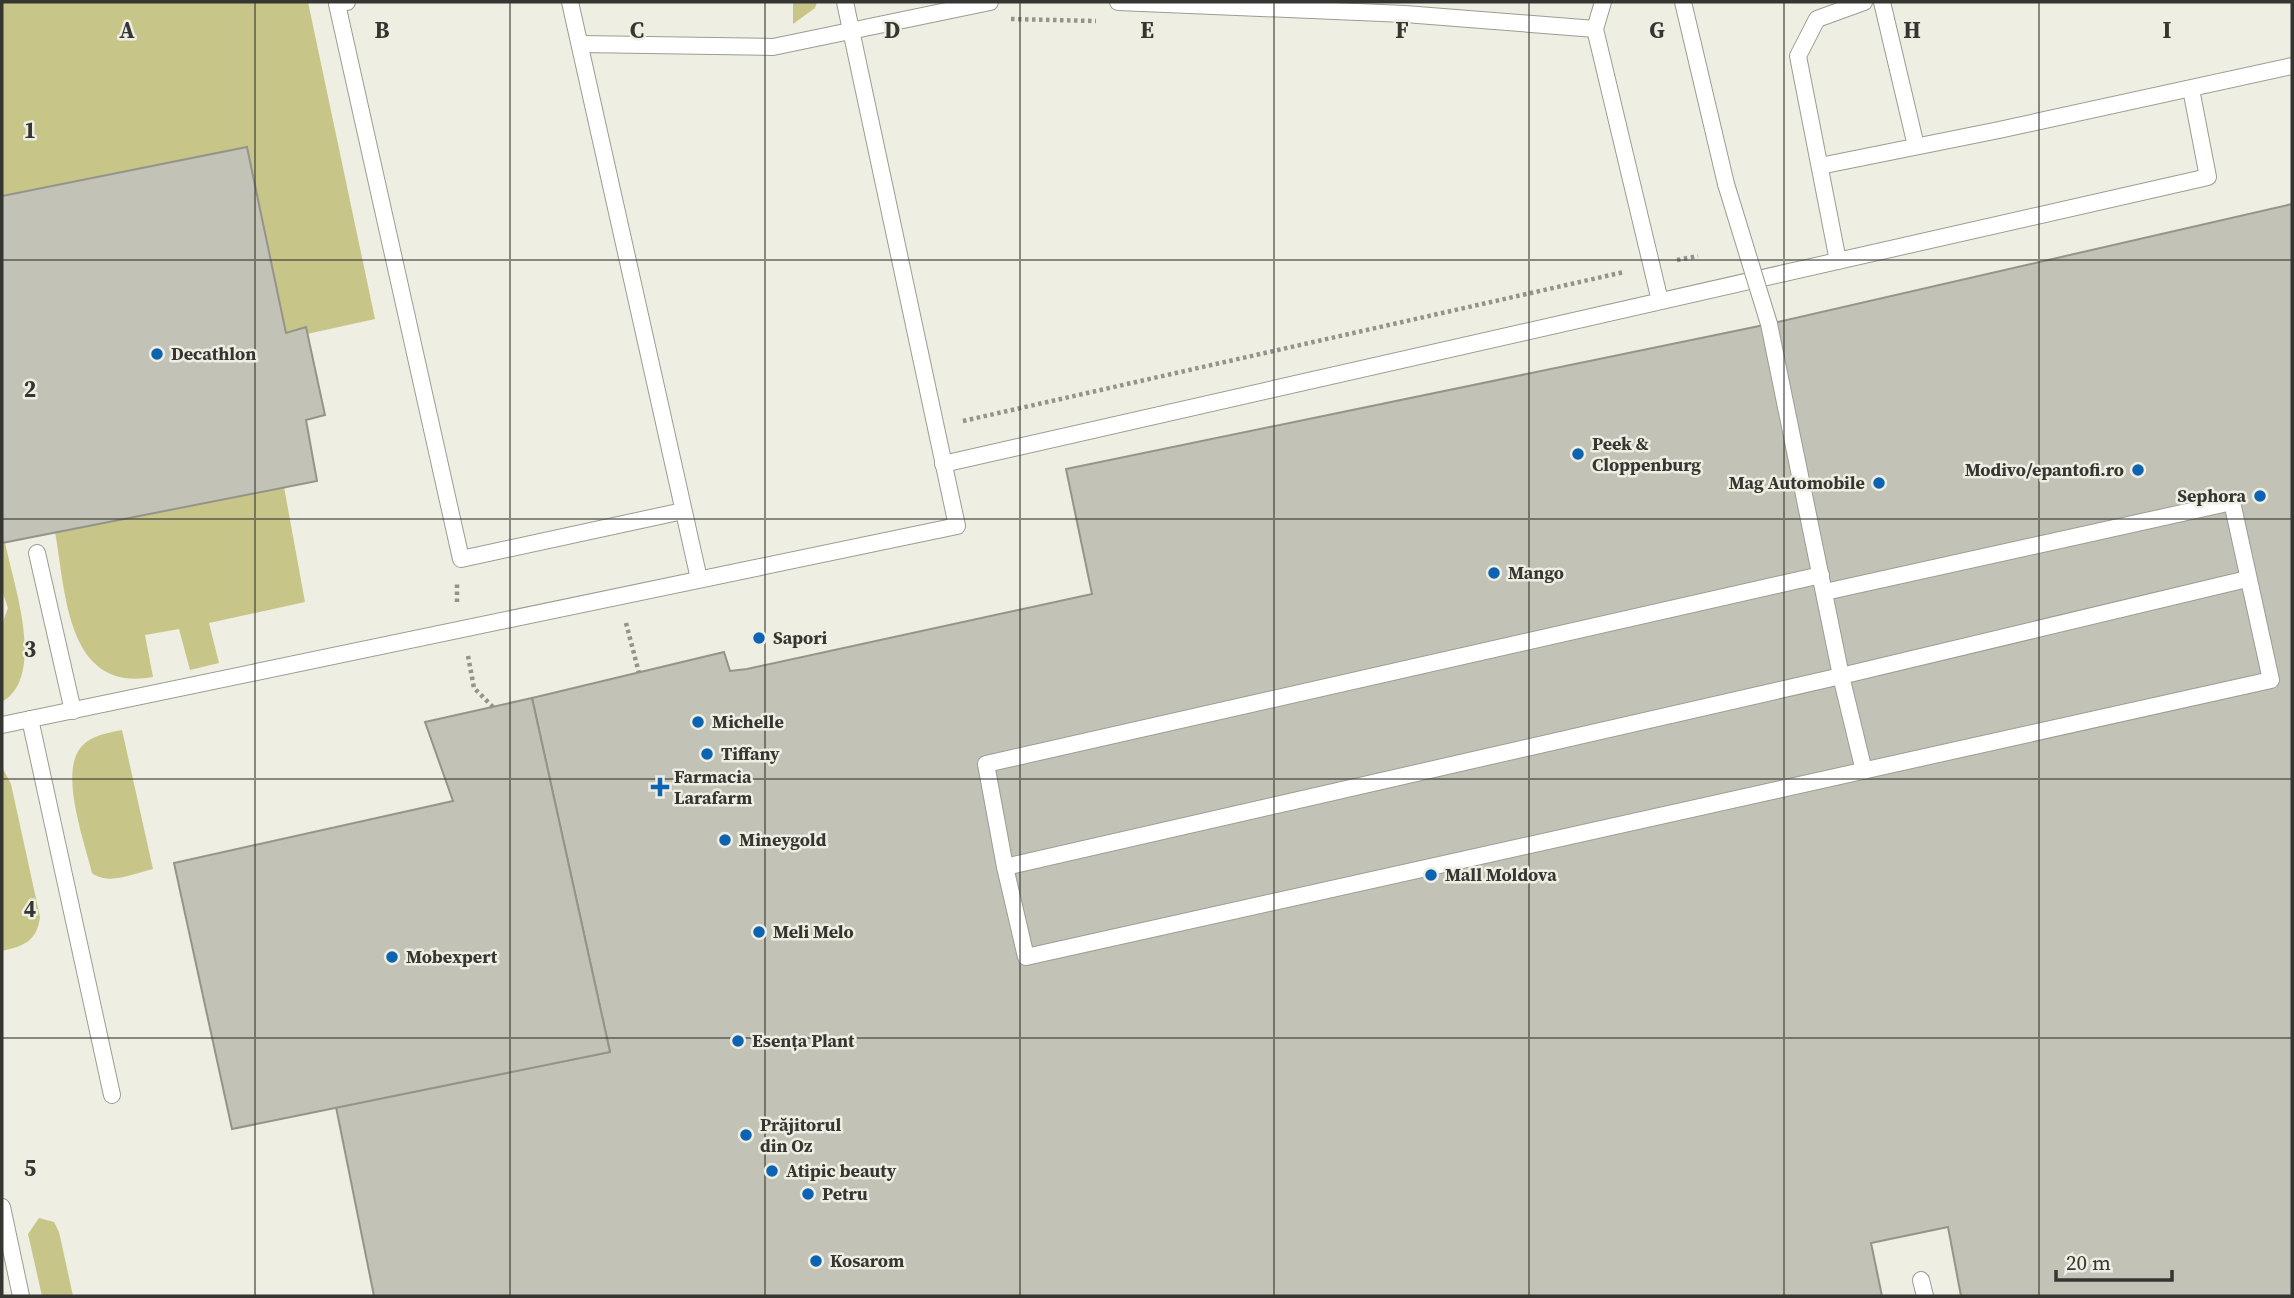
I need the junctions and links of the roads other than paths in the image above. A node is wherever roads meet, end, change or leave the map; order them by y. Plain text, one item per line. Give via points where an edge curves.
1 (347, 2) edge
2 (570, 2) edge
3 (845, 2) edge
4 (990, 2) edge
5 (1118, 2) edge
6 (1603, 2) edge
7 (1683, 2) edge
8 (1864, 2) edge
9 (1882, 2) edge
10 (1595, 29) junction
11 (852, 32) junction
12 (580, 44) junction
13 (2292, 66) edge
14 (2191, 89) junction
15 (1916, 146) junction
16 (1819, 166) junction
17 (1838, 261) junction
18 (1660, 301) junction
19 (943, 464) junction
20 (683, 512) junction
21 (37, 553) dead end
22 (1821, 575) junction
23 (699, 579) junction
24 (2247, 579) junction
25 (1825, 592) junction
26 (1841, 676) junction
27 (73, 711) junction
28 (30, 719) junction
29 (2, 725) edge
30 (1864, 771) junction
31 (1004, 867) junction
32 (112, 1095) dead end
33 (2, 1207) edge
34 (21, 1296) edge

1 - 20 lane via 337,4 461,559
2 - 12 lane
3 - 11 lane
4 - 11 lane
5 - 10 lane via 1365,11
6 - 10 lane
7 - 22 lane, bridge via 1726,184 1769,324
8 - 16 lane via 1817,19 1798,56
9 - 15 lane
10 - 18 lane
11 - 12 lane via 772,47
11 - 19 lane
12 - 20 lane
13 - 14 lane
14 - 15 lane
14 - 17 lane via 2208,177
15 - 16 lane
16 - 17 lane
17 - 18 lane
18 - 19 lane
19 - 23 lane via 957,526
20 - 23 lane
21 - 27 lane
22 - 25 lane
22 - 31 lane via 986,764
23 - 27 lane
24 - 25 lane via 2232,502
24 - 26 lane
24 - 30 lane via 2271,681
25 - 26 lane
26 - 30 lane
26 - 31 lane
27 - 28 lane
28 - 29 lane
28 - 32 lane
30 - 31 lane via 1026,957
33 - 34 lane

